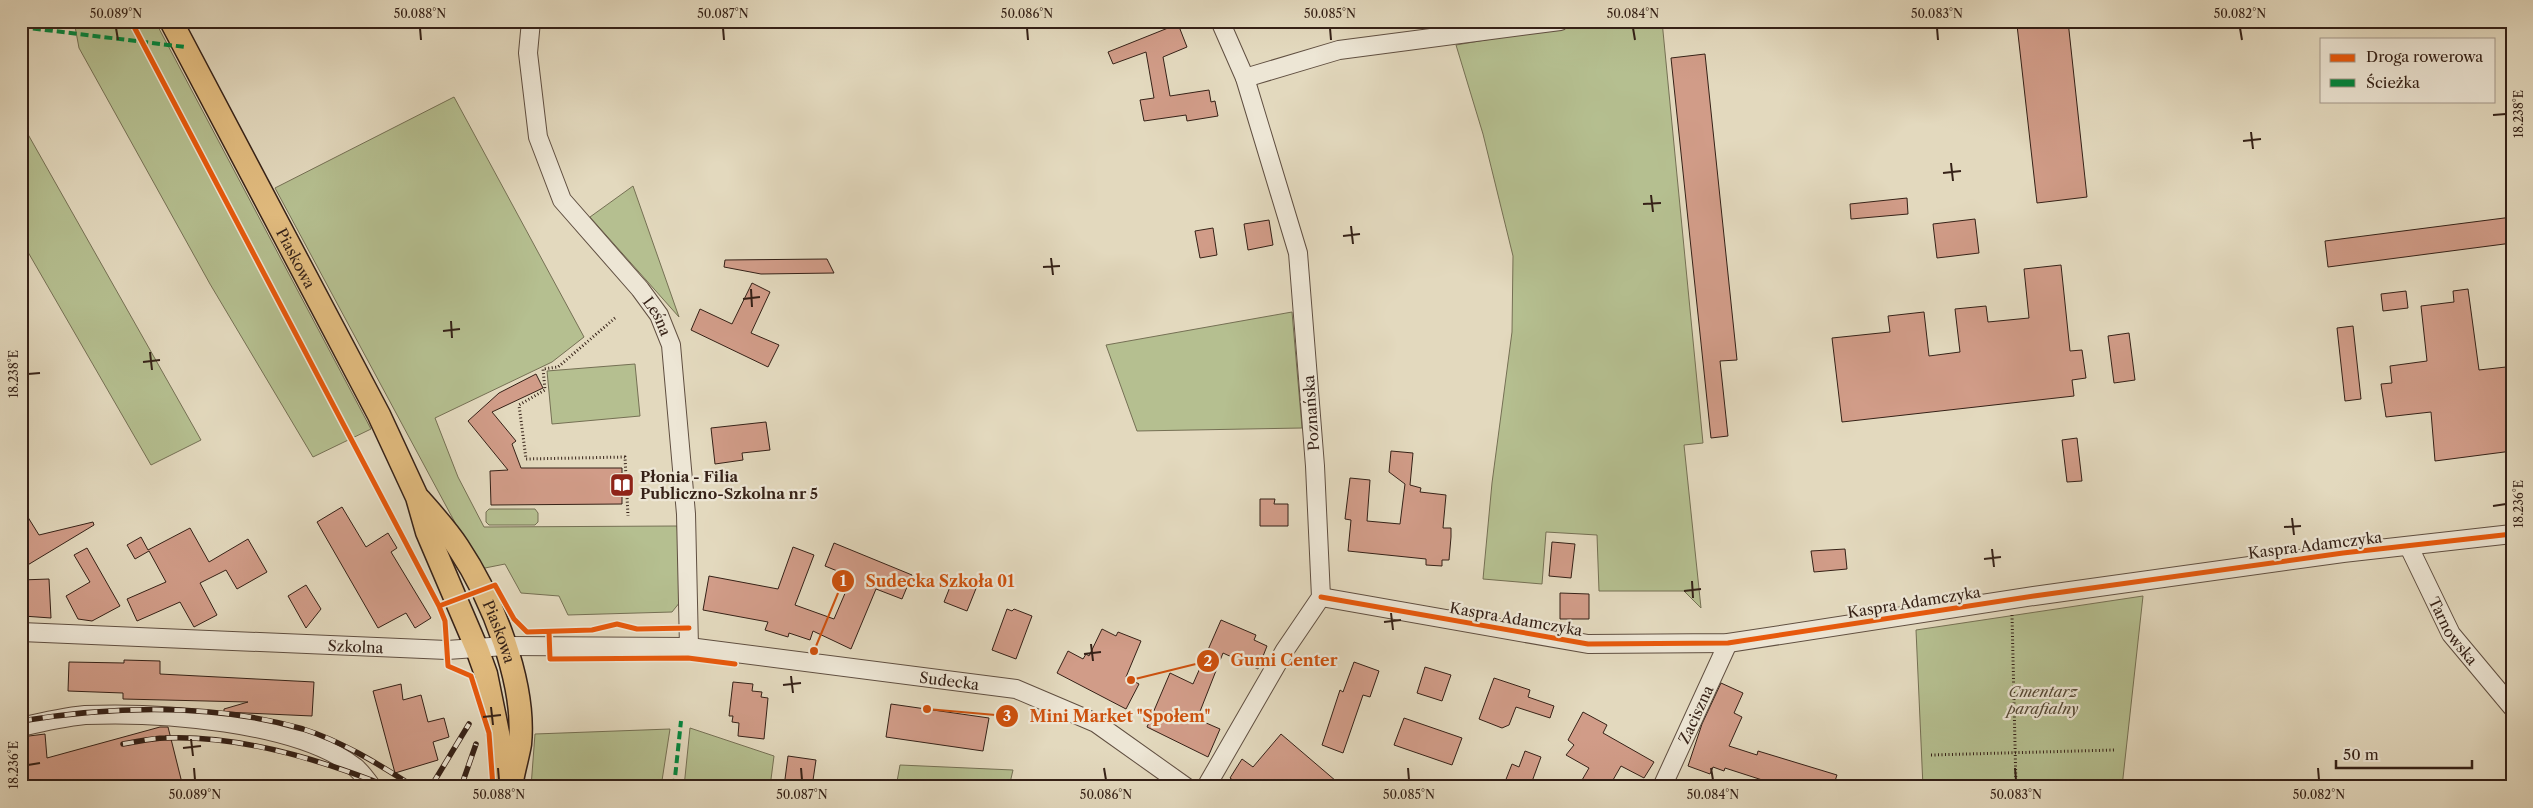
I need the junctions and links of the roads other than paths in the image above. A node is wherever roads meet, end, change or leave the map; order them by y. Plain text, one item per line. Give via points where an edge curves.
1 (171, 21) edge
2 (531, 21) edge
3 (1220, 21) edge
4 (1560, 21) edge
5 (1245, 78) junction
6 (417, 497) junction
7 (2512, 534) edge
8 (2409, 547) junction
9 (1321, 597) junction
10 (21, 632) edge
11 (1728, 643) junction
12 (505, 646) junction
13 (689, 647) junction
14 (477, 649) junction
15 (2512, 707) edge
16 (21, 727) edge
17 (372, 787) edge
18 (510, 787) edge
19 (1186, 787) edge
20 (1206, 787) edge
21 (1662, 787) edge

1 - 6 main road, Piaskowa via 379,415
2 - 13 street, Leśna via 528,52 538,137 562,200 659,315 671,345 686,514
3 - 5 street, Poznańska
4 - 5 street via 1339,50
5 - 9 street, Poznańska via 1298,254 1315,466
6 - 12 main road, Piaskowa via 459,547
6 - 14 main road, Piaskowa via 426,532
7 - 8 street, Kaspra Adamczyka
8 - 11 street, Kaspra Adamczyka via 2011,600
8 - 15 street, Tarnowska via 2452,634
9 - 11 street, Kaspra Adamczyka via 1588,644
9 - 20 street via 1285,650
10 - 14 street, Szkolna
11 - 21 street, Zaciszna
12 - 13 street, Szkolna
12 - 14 street, Szkolna
12 - 18 main road, Piaskowa via 514,676 520,729 520,744
13 - 19 street, Sudecka via 1016,689 1096,723
14 - 18 main road, Piaskowa via 493,704
16 - 17 street via 83,716 159,715 228,723 308,741 355,767

